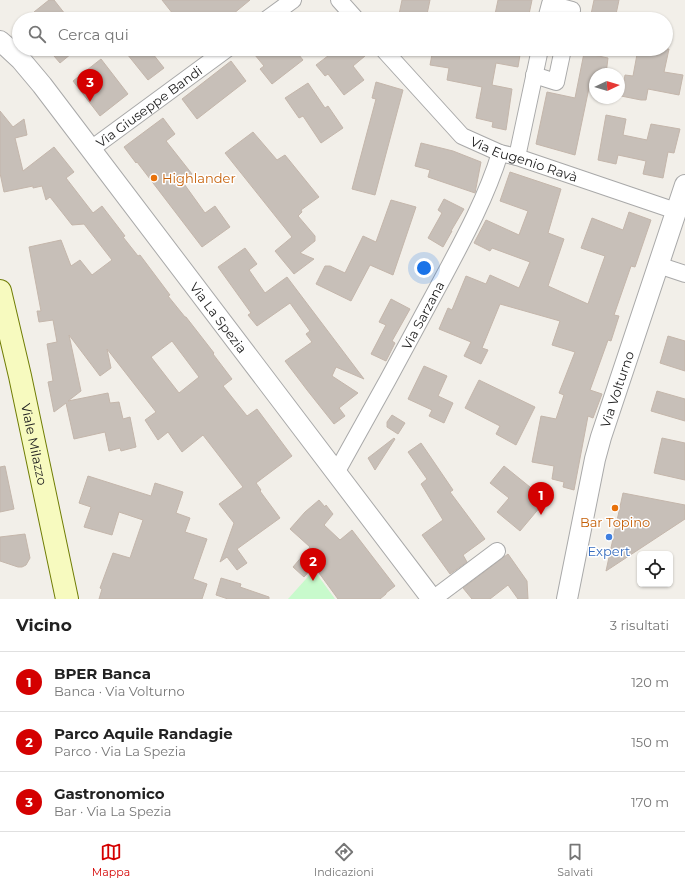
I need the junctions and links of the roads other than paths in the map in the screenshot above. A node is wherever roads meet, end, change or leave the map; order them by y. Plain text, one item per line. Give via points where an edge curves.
1 (293, 0) edge
2 (339, 0) edge
3 (572, 10) edge
4 (277, 12) edge
5 (350, 12) edge
6 (548, 12) edge
7 (0, 40) edge
8 (12, 51) edge
9 (17, 56) edge
10 (217, 56) edge
11 (389, 56) edge
12 (538, 56) edge
13 (562, 56) edge
14 (534, 75) junction
15 (91, 149) junction
16 (500, 152) junction
17 (518, 157) junction
18 (685, 185) edge
19 (676, 211) junction
20 (658, 265) junction
21 (685, 274) edge
22 (0, 291) edge
23 (336, 473) junction
24 (496, 551) dead end
25 (67, 599) edge
26 (432, 599) edge
27 (567, 599) edge

1 - 4 street
2 - 5 street
3 - 6 street via 550,4
7 - 8 street, Via La Spezia
9 - 15 street, Via La Spezia
10 - 15 street, Via Giuseppe Bandi
11 - 16 street, Via Eugenio Ravà via 462,136
12 - 14 street
13 - 14 street via 556,82
14 - 17 street
15 - 23 street, Via La Spezia
16 - 17 street, Via Eugenio Ravà
16 - 23 street, Via Sarzana via 490,182 460,245
17 - 19 street, Via Eugenio Ravà
18 - 19 street, Via Volturno
19 - 20 street, Via Volturno
20 - 21 street
20 - 27 street, Via Volturno via 595,459
22 - 25 main road, Viale Milazzo
23 - 26 street, Via La Spezia
24 - 26 street

